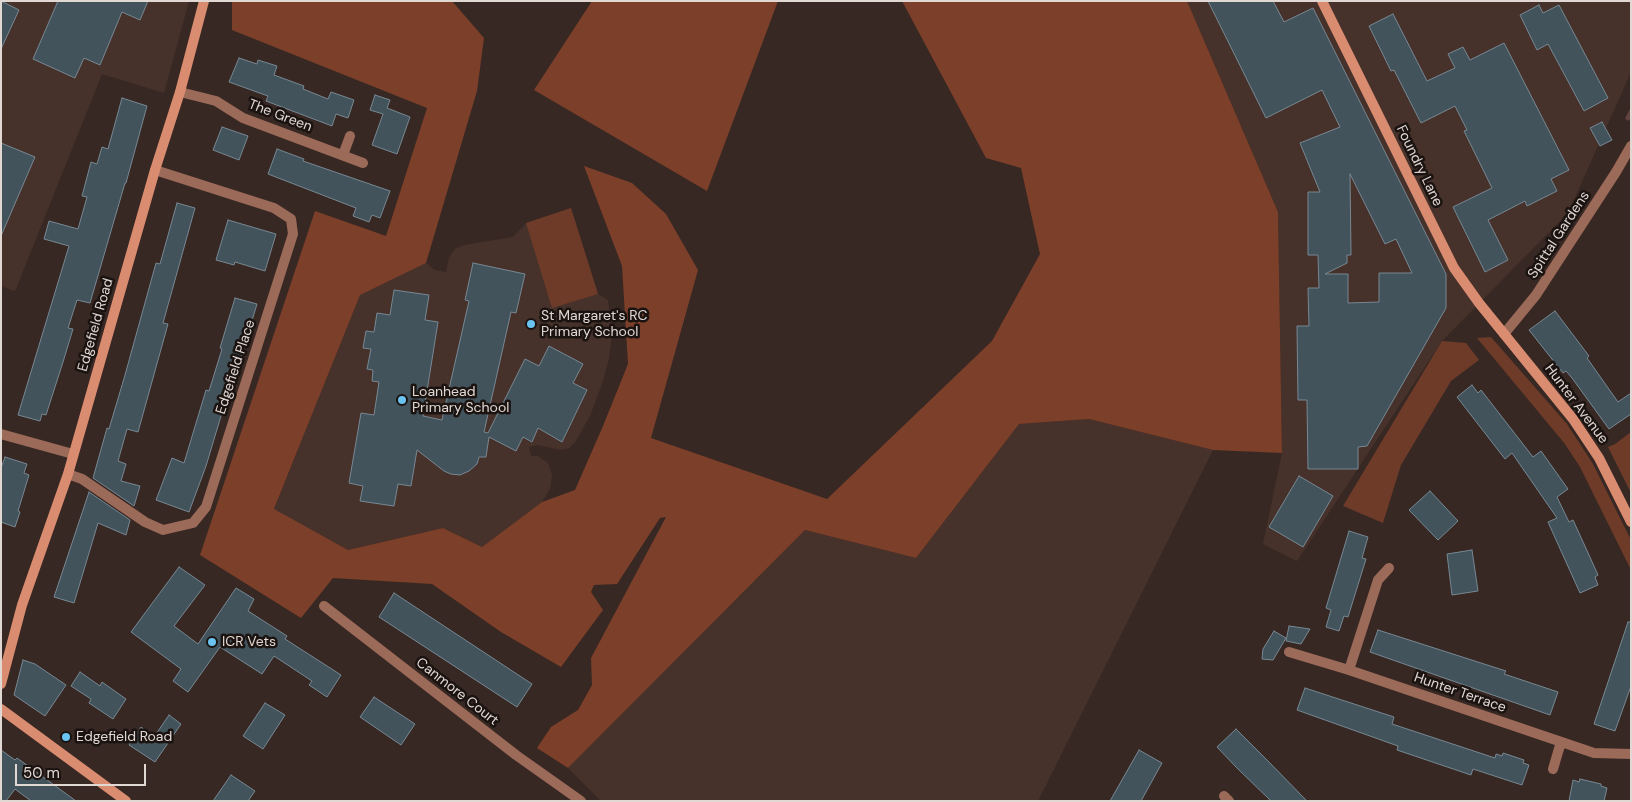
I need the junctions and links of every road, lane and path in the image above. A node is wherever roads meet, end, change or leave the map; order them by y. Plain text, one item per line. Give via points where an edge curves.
1 (204, 1) edge
2 (1322, 1) edge
3 (180, 92) junction
4 (350, 136) dead end
5 (1631, 146) edge
6 (343, 155) junction
7 (363, 163) dead end
8 (155, 170) junction
9 (1504, 334) junction
10 (1, 434) edge
11 (73, 454) junction
12 (68, 474) junction
13 (1631, 522) edge
14 (1389, 568) dead end
15 (324, 606) dead end
16 (1289, 652) dead end
17 (1349, 670) junction
18 (1, 684) edge
19 (1, 708) edge
20 (1561, 742) junction
21 (1631, 754) edge
22 (1553, 769) dead end
23 (578, 799) edge
24 (126, 801) edge

1 - 3 street, Edgefield Road
2 - 9 street, Foundry Lane via 1454,268
3 - 6 street, The Green via 216,101 243,118
3 - 8 street, Edgefield Road
4 - 6 street
5 - 9 street, Spittal Gardens via 1536,295
6 - 7 street, The Green
8 - 11 street, Edgefield Road
8 - 12 street, Edgefield Place via 274,208 291,219 294,234 206,507 194,523 163,530 82,479
9 - 13 street, Hunter Avenue via 1573,419 1599,458
10 - 11 street
11 - 12 street, Edgefield Road
12 - 18 street, Edgefield Road via 22,605
14 - 17 street via 1378,580
15 - 23 street, Canmore Court
16 - 17 street, Hunter Terrace
17 - 20 street, Hunter Terrace
19 - 24 street
20 - 21 street, Hunter Terrace via 1594,754
20 - 22 street

